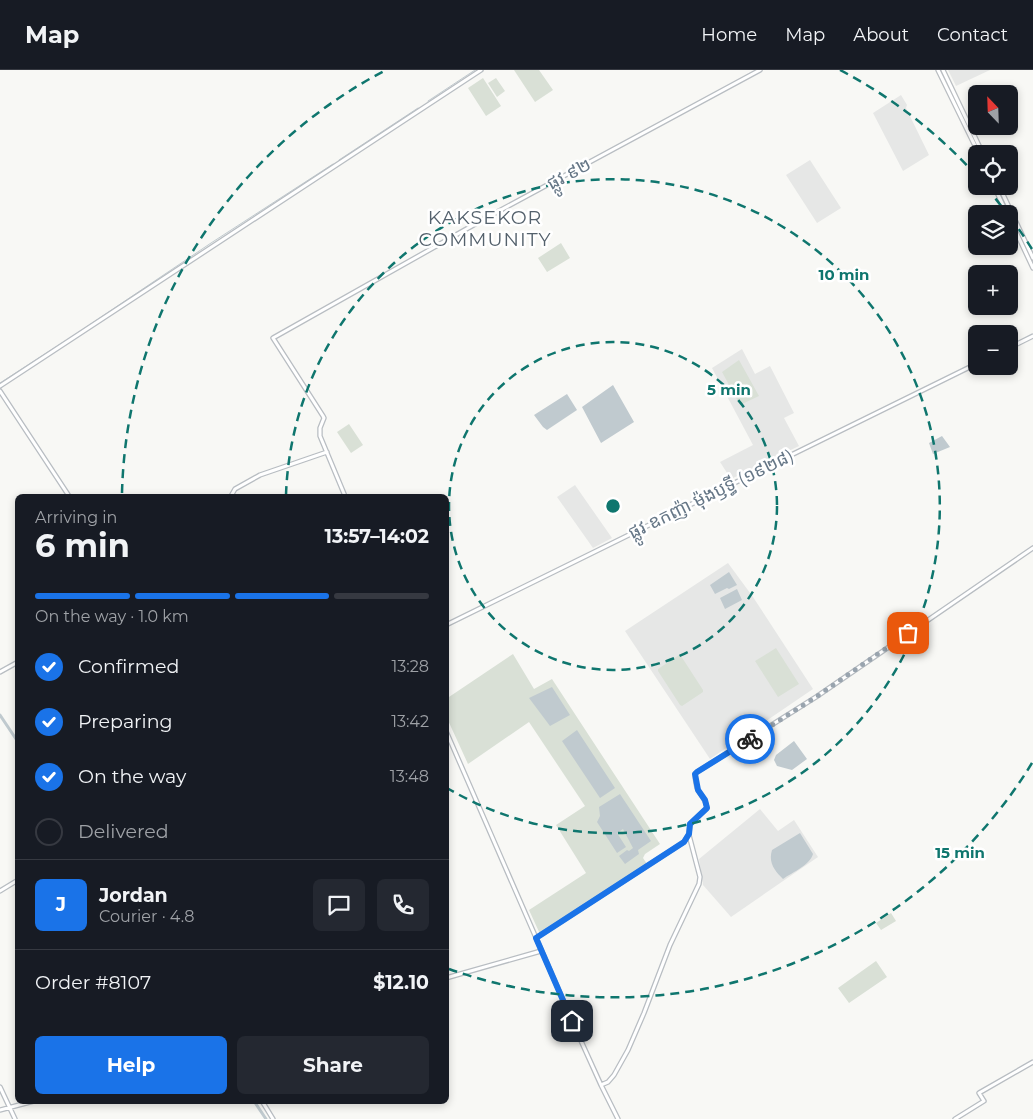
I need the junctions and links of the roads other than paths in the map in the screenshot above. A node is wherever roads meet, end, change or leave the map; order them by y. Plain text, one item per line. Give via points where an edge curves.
1 (481, 70) edge
2 (760, 70) edge
3 (938, 70) edge
4 (943, 70) edge
5 (975, 145) edge
6 (979, 145) edge
7 (1003, 195) edge
8 (1018, 236) edge
9 (1033, 258) edge
10 (1033, 268) edge
11 (1033, 336) edge
12 (1018, 344) edge
13 (968, 368) edge
14 (0, 386) edge
15 (0, 391) edge
16 (327, 452) junction
17 (68, 494) edge
18 (231, 494) edge
19 (344, 494) edge
20 (1033, 548) edge
21 (449, 623) edge
22 (15, 664) edge
23 (0, 672) edge
24 (449, 738) edge
25 (689, 834) junction
26 (15, 882) edge
27 (0, 891) edge
28 (536, 938) junction
29 (541, 951) junction
30 (449, 977) edge
31 (1033, 1062) edge
32 (601, 1086) junction
33 (0, 1087) edge
34 (22, 1104) edge
35 (264, 1104) edge
36 (9, 1107) junction
37 (0, 1110) edge
38 (15, 1119) edge
39 (274, 1119) edge
40 (618, 1119) edge
41 (955, 1119) edge

1 - 14 main road
2 - 16 main road, ផ្លូវ ៩២ via 273,338 324,418 320,432
3 - 5 main road
4 - 6 main road
7 - 9 main road
8 - 10 main road
11 - 12 main road
13 - 21 main road, ផ្លូវ ឧកញ៉ា ម៉ុងឫទ្ធី (១៩២៨)
15 - 17 main road
16 - 18 main road via 260,475
16 - 19 main road
20 - 25 main road via 816,697 697,772 696,784 707,808 690,824
22 - 23 main road
24 - 28 main road
25 - 28 main road via 684,842
25 - 32 main road via 699,884 670,945 628,1050 614,1076
26 - 27 main road
28 - 29 main road
29 - 30 main road
29 - 32 main road
31 - 41 main road via 979,1093 984,1101
32 - 40 main road
33 - 36 main road
34 - 36 main road
35 - 39 main road
36 - 37 main road
36 - 38 main road

